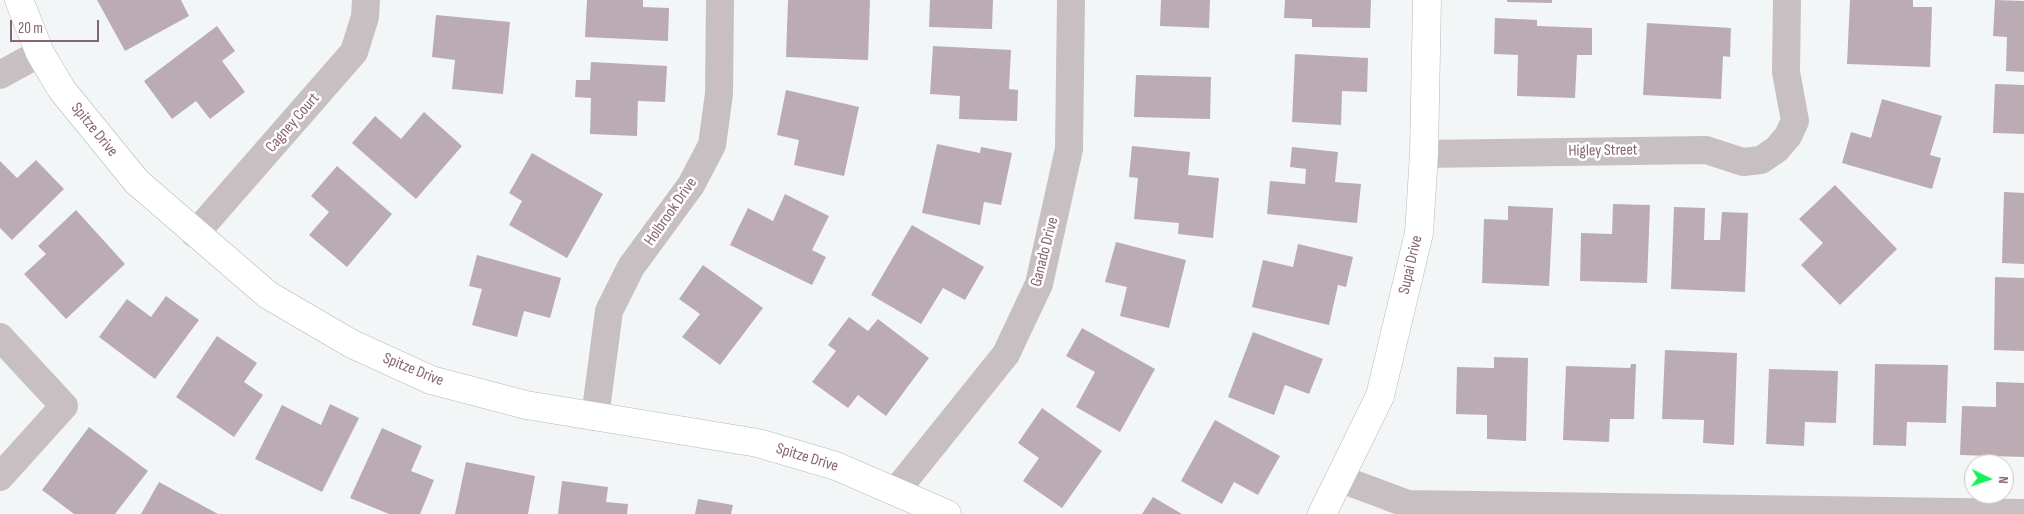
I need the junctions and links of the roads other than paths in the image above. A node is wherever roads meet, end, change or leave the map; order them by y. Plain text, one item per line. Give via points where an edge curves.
1 (19, 0) edge
2 (366, 0) edge
3 (720, 0) edge
4 (1070, 0) edge
5 (1427, 0) edge
6 (1787, 0) edge
7 (40, 53) junction
8 (0, 75) edge
9 (1424, 154) junction
10 (195, 234) junction
11 (0, 337) edge
12 (595, 417) junction
13 (0, 477) edge
14 (1341, 479) junction
15 (896, 491) junction
16 (1776, 512) edge
17 (2024, 512) edge
18 (948, 514) edge
19 (1322, 514) edge

1 - 7 street, Spitze Drive
2 - 10 street, Cagney Court via 365,17 354,52
3 - 12 street, Holbrook Drive via 719,94 712,145 691,185 631,268 609,311
4 - 15 street, Ganado Drive via 1068,149 1040,284 1006,354
5 - 9 street, Supai Drive
6 - 9 street, Higley Street via 1786,72 1795,121 1777,149 1761,160 1743,162 1706,150
7 - 8 street
7 - 10 street, Spitze Drive via 62,90 137,182
9 - 14 street, Supai Drive via 1419,233 1380,396
10 - 12 street, Spitze Drive via 268,295 352,344 431,380 526,405
11 - 13 street via 64,406
12 - 15 street, Spitze Drive via 758,443 836,466
14 - 16 street via 1408,504
14 - 19 street, Supai Drive
15 - 18 street, Spitze Drive
16 - 17 street

